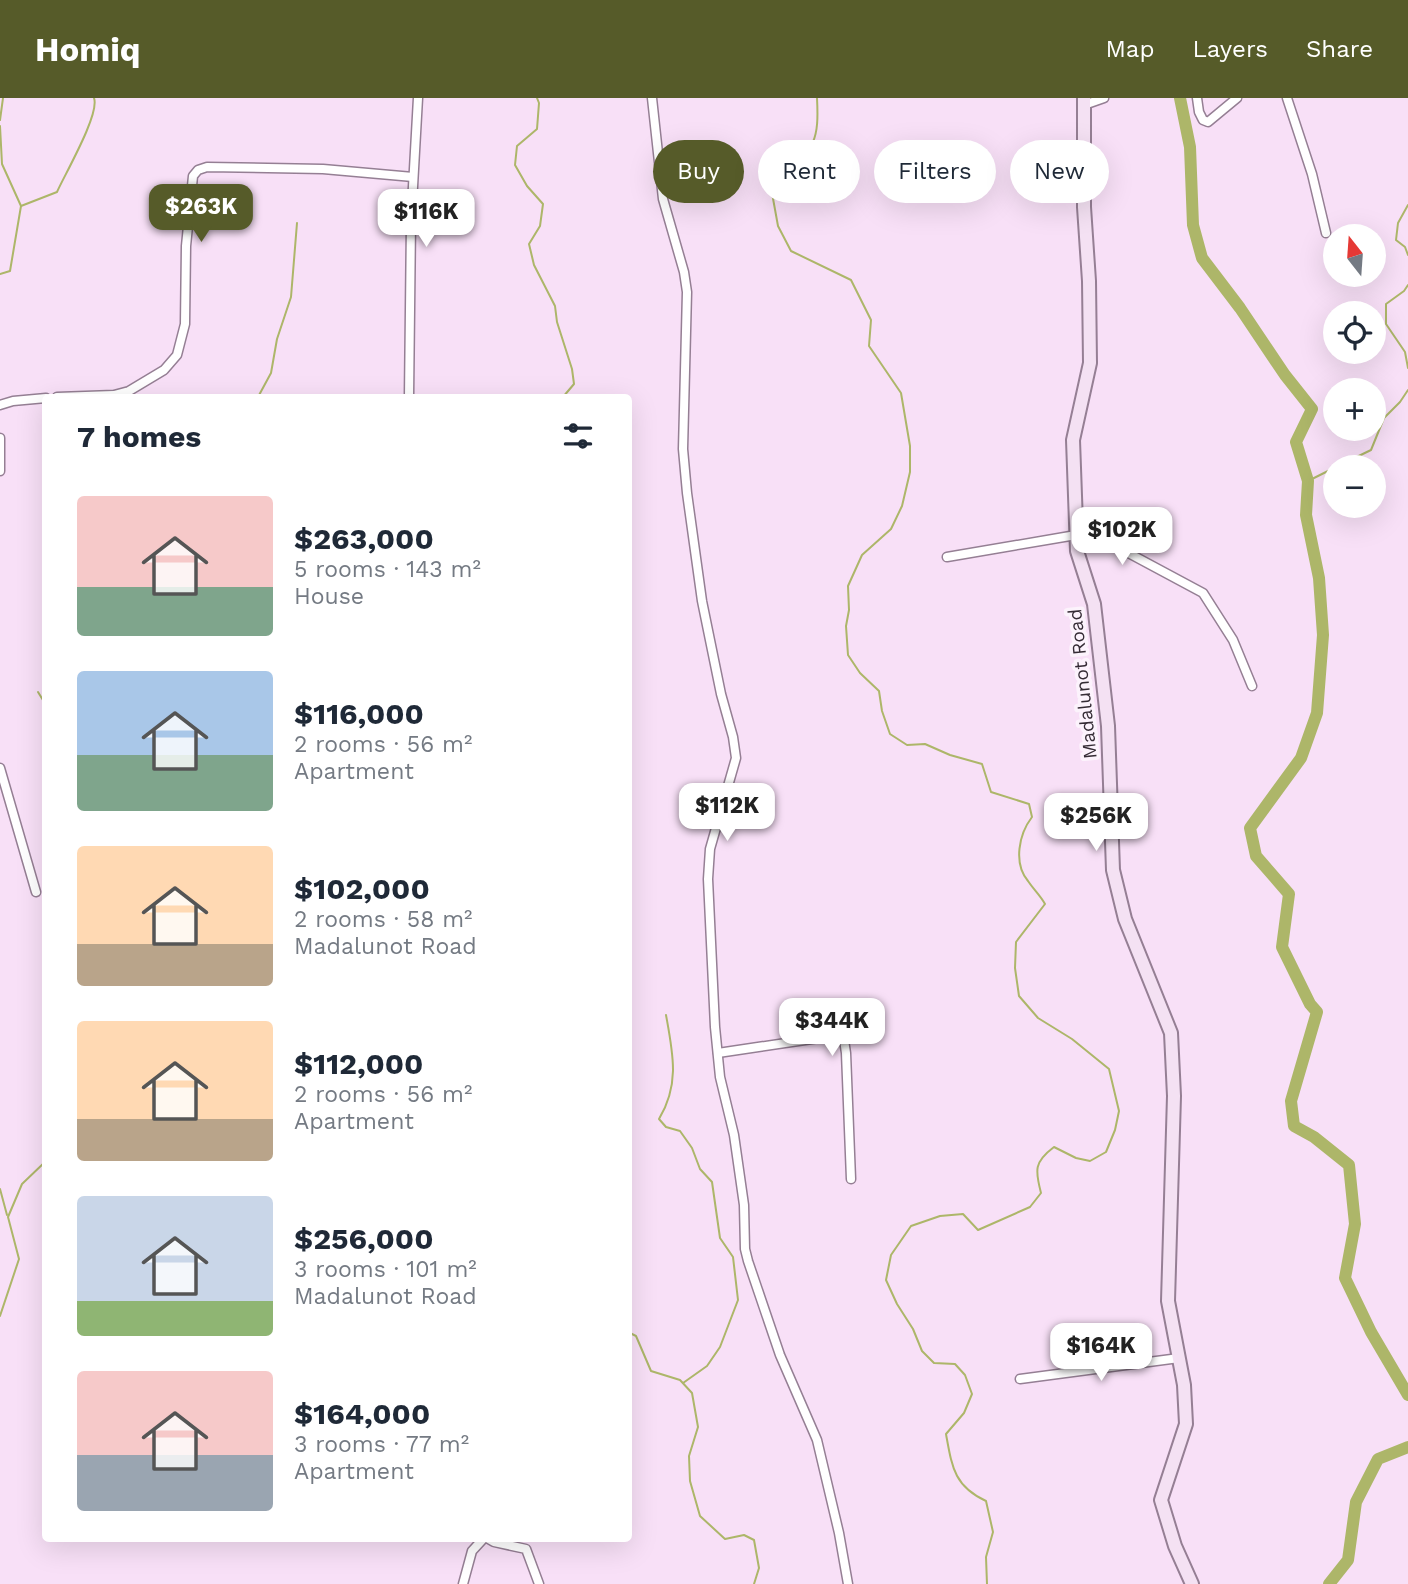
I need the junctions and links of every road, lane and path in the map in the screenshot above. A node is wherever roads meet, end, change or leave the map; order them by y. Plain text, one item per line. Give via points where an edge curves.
1 (418, 98) edge
2 (652, 98) edge
3 (1104, 98) edge
4 (1197, 98) edge
5 (1237, 98) edge
6 (1287, 98) edge
7 (1084, 102) edge
8 (413, 177) junction
9 (1324, 224) edge
10 (118, 394) edge
11 (409, 394) edge
12 (42, 398) edge
13 (0, 405) edge
14 (0, 439) edge
15 (0, 471) edge
16 (1076, 535) junction
17 (947, 556) dead end
18 (1252, 686) dead end
19 (0, 768) edge
20 (36, 892) dead end
21 (718, 1053) junction
22 (851, 1180) dead end
23 (1179, 1358) junction
24 (1020, 1379) dead end
25 (482, 1542) edge
26 (494, 1542) edge
27 (463, 1584) edge
28 (539, 1584) edge
29 (848, 1584) edge
30 (1192, 1584) edge

1 - 8 street
2 - 21 street via 663,199 687,292 683,449 687,494 702,601 736,758 709,859
3 - 7 street
4 - 5 street via 1199,112 1208,122
6 - 9 street
7 - 16 main road, Madalunot Road via 1090,363 1073,440
8 - 10 street via 308,169 198,170 193,176 186,246 185,324 177,355 164,370
8 - 11 street
12 - 13 street
14 - 15 street
16 - 17 street
16 - 18 street via 1106,541 1203,593 1233,640
16 - 23 main road, Madalunot Road via 1094,604 1108,726 1113,870 1125,919 1171,1033 1174,1096 1168,1301
19 - 20 street
21 - 22 street via 839,1035 846,1054
21 - 29 street via 744,1205 745,1249 770,1330 817,1440
23 - 24 street
23 - 30 main road, Madalunot Road via 1186,1424 1161,1500
25 - 27 street via 472,1551
26 - 28 street via 526,1549

